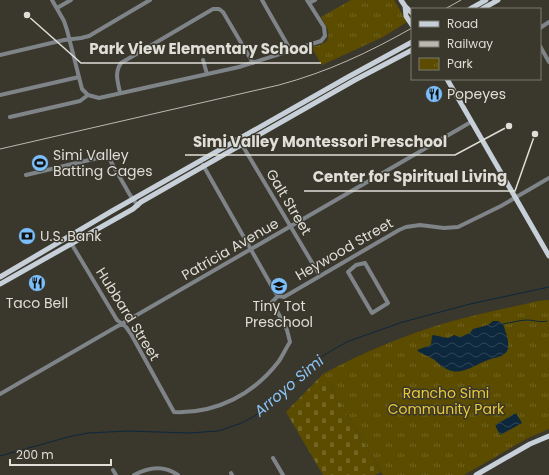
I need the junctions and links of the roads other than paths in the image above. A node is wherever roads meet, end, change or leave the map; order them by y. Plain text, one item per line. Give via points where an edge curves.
1 (52, 0) edge
2 (71, 0) edge
3 (150, 0) edge
4 (262, 0) edge
5 (315, 0) edge
6 (401, 0) edge
7 (486, 0) edge
8 (498, 0) edge
9 (308, 2) edge
10 (405, 6) junction
11 (57, 8) junction
12 (472, 8) edge
13 (484, 8) edge
14 (411, 12) edge
15 (411, 24) edge
16 (70, 40) junction
17 (411, 43) edge
18 (541, 48) edge
19 (291, 51) junction
20 (411, 51) edge
21 (0, 55) edge
22 (203, 60) dead end
23 (549, 62) edge
24 (253, 63) junction
25 (207, 74) junction
26 (79, 77) junction
27 (448, 80) edge
28 (120, 93) junction
29 (0, 95) edge
30 (88, 96) junction
31 (10, 117) dead end
32 (471, 122) junction
33 (239, 139) junction
34 (242, 144) junction
35 (201, 161) junction
36 (203, 167) junction
37 (26, 175) dead end
38 (549, 178) edge
39 (515, 198) junction
40 (133, 200) junction
41 (138, 206) junction
42 (291, 226) junction
43 (69, 240) junction
44 (250, 249) junction
45 (549, 256) edge
46 (351, 258) junction
47 (224, 265) junction
48 (356, 265) junction
49 (227, 270) dead end
50 (320, 276) junction
51 (0, 277) edge
52 (0, 284) edge
53 (278, 296) junction
54 (272, 302) dead end
55 (275, 307) dead end
56 (121, 324) junction
57 (0, 394) edge
58 (549, 436) edge
59 (273, 458) dead end
60 (113, 470) dead end
61 (116, 475) edge
62 (134, 475) edge
63 (178, 475) edge
64 (283, 475) edge
65 (476, 475) edge

1 - 11 street
2 - 11 street
3 - 16 street via 89,36
4 - 19 street
5 - 9 street
6 - 10 main road
7 - 12 main road
8 - 13 main road
9 - 19 street via 324,27 325,37 321,41
10 - 14 main road
10 - 15 main road via 406,16
11 - 16 street
16 - 21 street
16 - 26 street
17 - 33 main road
18 - 23 street
19 - 24 street
20 - 34 main road
22 - 25 street
24 - 25 street
24 - 28 street via 223,12 211,10 121,63 116,74
25 - 28 street
26 - 29 street
26 - 30 street via 82,89
27 - 32 main road
28 - 30 street via 99,98
30 - 31 street via 80,101
32 - 39 main road
32 - 42 street, Patricia Avenue
33 - 34 street, Galt Street
33 - 35 main road
34 - 36 main road
34 - 42 street, Galt Street
35 - 36 street
35 - 40 main road
36 - 41 main road
36 - 44 street
37 - 40 street via 106,157
38 - 39 street, Heywood Street
39 - 45 main road
39 - 46 street, Heywood Street via 458,227 406,227
40 - 41 street
40 - 43 main road via 93,222
41 - 43 main road
42 - 44 street, Patricia Avenue
42 - 50 street, Galt Street
43 - 51 main road
43 - 52 main road
43 - 56 street, Hubbard Street
44 - 47 street, Patricia Avenue
44 - 53 street
46 - 48 street
46 - 50 street, Heywood Street
47 - 49 street
47 - 56 street, Patricia Avenue
48 - 48 street via 365,263 388,303 372,313 348,272
50 - 53 street, Heywood Street via 284,297
53 - 54 street
55 - 56 street, Hubbard Street via 290,342 279,361 253,388 235,400 208,409 187,412 174,412 131,334
56 - 57 street, Patricia Avenue
58 - 65 main road
59 - 64 street
60 - 61 street
62 - 63 street via 152,468 168,469

